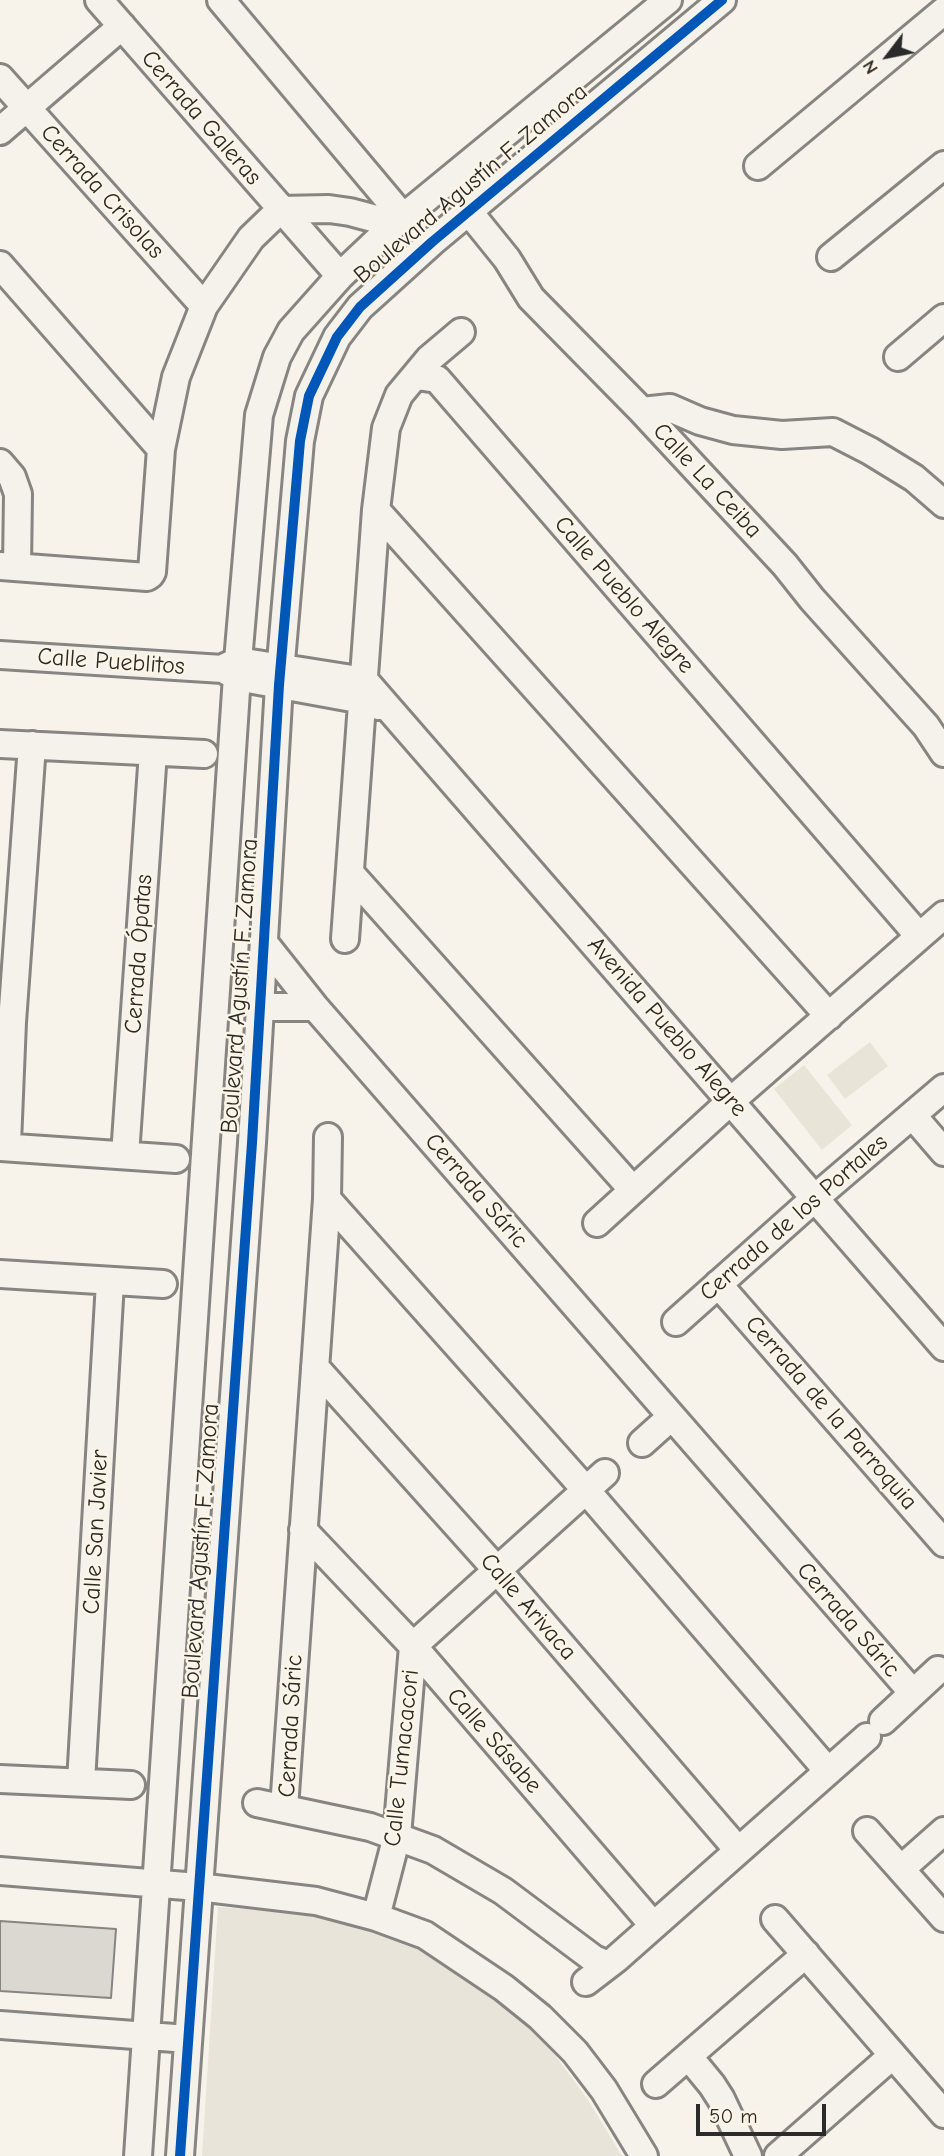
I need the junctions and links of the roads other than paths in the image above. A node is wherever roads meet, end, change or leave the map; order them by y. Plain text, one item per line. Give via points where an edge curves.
1 (99, 0) edge
2 (221, 0) edge
3 (668, 0) edge
4 (706, 5) edge
5 (944, 11) edge
6 (122, 26) junction
7 (0, 78) edge
8 (27, 108) junction
9 (0, 131) edge
10 (500, 139) junction
11 (356, 163) junction
12 (944, 165) edge
13 (758, 166) dead end
14 (446, 183) junction
15 (280, 210) junction
16 (469, 212) junction
17 (399, 221) junction
18 (831, 257) dead end
19 (0, 265) edge
20 (340, 276) junction
21 (204, 306) junction
22 (940, 331) edge
23 (461, 332) dead end
24 (898, 357) dead end
25 (416, 376) junction
26 (642, 411) junction
27 (161, 449) junction
28 (0, 463) edge
29 (944, 504) edge
30 (376, 510) junction
31 (8, 566) edge
32 (0, 655) edge
33 (232, 669) junction
34 (280, 676) junction
35 (372, 696) junction
36 (0, 744) edge
37 (32, 745) junction
38 (153, 752) junction
39 (944, 753) edge
40 (204, 754) dead end
41 (350, 873) junction
42 (944, 915) edge
43 (919, 936) junction
44 (345, 939) dead end
45 (265, 944) junction
46 (261, 1007) junction
47 (315, 1007) junction
48 (6, 1015) edge
49 (829, 1016) junction
50 (944, 1088) edge
51 (732, 1100) junction
52 (913, 1116) junction
53 (328, 1137) dead end
54 (5, 1147) edge
55 (944, 1152) edge
56 (125, 1155) junction
57 (176, 1159) dead end
58 (634, 1191) junction
59 (815, 1198) junction
60 (327, 1199) junction
61 (597, 1223) dead end
62 (0, 1274) edge
63 (110, 1282) junction
64 (163, 1284) dead end
65 (718, 1284) junction
66 (197, 1294) junction
67 (240, 1298) junction
68 (676, 1322) dead end
69 (944, 1347) edge
70 (315, 1367) junction
71 (671, 1417) junction
72 (642, 1443) dead end
73 (595, 1481) junction
74 (303, 1530) junction
75 (944, 1543) edge
76 (496, 1569) junction
77 (413, 1646) junction
78 (938, 1670) dead end
79 (913, 1693) junction
80 (828, 1771) junction
81 (0, 1779) edge
82 (81, 1782) junction
83 (131, 1785) dead end
84 (257, 1803) dead end
85 (284, 1808) junction
86 (867, 1831) dead end
87 (944, 1831) edge
88 (397, 1836) junction
89 (738, 1850) junction
90 (901, 1869) junction
91 (0, 1871) edge
92 (156, 1884) junction
93 (198, 1887) junction
94 (376, 1917) junction
95 (944, 1918) edge
96 (775, 1919) dead end
97 (653, 1925) junction
98 (806, 1954) junction
99 (607, 1965) junction
100 (586, 1982) dead end
101 (0, 2025) edge
102 (146, 2035) junction
103 (188, 2039) junction
104 (893, 2055) junction
105 (689, 2057) junction
106 (656, 2084) dead end
107 (944, 2114) edge
108 (138, 2156) edge
109 (180, 2156) edge
110 (644, 2156) edge
111 (748, 2156) edge
112 (778, 2156) edge

1 - 6 street, Cerrada Galeras
2 - 11 street
3 - 10 street, Boulevard Agustín F. Zamora
4 - 16 street, Boulevard Agustín F. Zamora
5 - 13 street
6 - 8 street
6 - 15 street, Cerrada Galeras
7 - 8 street, Cerrada Crisolas
8 - 9 street
8 - 21 street, Cerrada Crisolas
10 - 14 street, Boulevard Agustín F. Zamora
10 - 16 street via 503,153 498,164 467,195
11 - 14 street via 398,187 418,190
11 - 17 street
12 - 18 street
14 - 17 street, Boulevard Agustín F. Zamora
15 - 17 street via 329,209
15 - 20 street, Cerrada Galeras
15 - 21 street via 251,238
16 - 26 street, Calle La Ceiba via 507,258 531,298
16 - 34 street, Boulevard Agustín F. Zamora via 360,307 337,337 309,396 300,441
17 - 20 street, Boulevard Agustín F. Zamora
19 - 27 street
20 - 33 street, Boulevard Agustín F. Zamora via 291,331 259,415
21 - 27 street via 176,377
22 - 24 street
23 - 25 street
25 - 30 street via 399,395 386,428
25 - 43 street, Calle Pueblo Alegre via 437,379
26 - 29 street via 670,408 733,430 782,435 834,432 914,478
26 - 39 street, Calle La Ceiba via 786,565 926,726
27 - 31 street via 150,575
28 - 31 street via 18,494
30 - 35 street
30 - 49 street
32 - 33 street, Calle Pueblitos
33 - 34 street
33 - 66 street, Boulevard Agustín F. Zamora
34 - 35 street
34 - 45 street, Boulevard Agustín F. Zamora
35 - 41 street
35 - 51 street, Avenida Pueblo Alegre
36 - 37 street
37 - 38 street
37 - 48 street
38 - 40 street
38 - 56 street, Cerrada Ópatas
41 - 44 street
41 - 58 street
42 - 43 street
43 - 49 street
45 - 46 street, Boulevard Agustín F. Zamora
45 - 47 street, Cerrada Sáric
46 - 47 street
46 - 67 street, Boulevard Agustín F. Zamora
47 - 71 street, Cerrada Sáric
48 - 54 street
49 - 51 street
50 - 52 street, Cerrada de los Portales
51 - 58 street
51 - 59 street, Avenida Pueblo Alegre
52 - 55 street, Cerrada de los Portales
52 - 59 street, Cerrada de los Portales
53 - 60 street, Cerrada Sáric
54 - 56 street
56 - 57 street
58 - 61 street
59 - 65 street, Cerrada de los Portales
59 - 69 street, Avenida Pueblo Alegre
60 - 70 street, Cerrada Sáric
60 - 73 street
62 - 63 street
63 - 64 street
63 - 82 street, Calle San Javier
65 - 68 street, Cerrada de los Portales
65 - 75 street, Cerrada de la Parroquia
66 - 67 street
66 - 92 street, Boulevard Agustín F. Zamora
67 - 93 street, Boulevard Agustín F. Zamora
70 - 74 street, Cerrada Sáric
70 - 76 street, Calle Arivaca
71 - 72 street
71 - 79 street, Cerrada Sáric
73 - 76 street, Calle Tumacacori
73 - 80 street
74 - 77 street, Calle Sásabe
74 - 85 street, Cerrada Sáric
76 - 77 street, Calle Tumacacori
76 - 89 street, Calle Arivaca
77 - 88 street, Calle Tumacacori
77 - 97 street, Calle Sásabe
78 - 79 street, Cerrada Sáric
79 - 80 street, Cerrada Sáric
80 - 89 street, Cerrada Sáric
81 - 82 street
82 - 83 street
84 - 85 street
85 - 88 street, Cerrada Sáric
86 - 90 street
87 - 90 street
88 - 94 street, Calle Tumacacori
88 - 99 street, Cerrada Sáric via 433,1850 503,1891
89 - 97 street, Cerrada Sáric
90 - 95 street
91 - 92 street
92 - 93 street
92 - 102 street, Boulevard Agustín F. Zamora
93 - 94 street via 316,1901
93 - 103 street, Boulevard Agustín F. Zamora
94 - 110 street via 425,1935 540,2017 604,2090
96 - 98 street
97 - 99 street, Cerrada Sáric
98 - 104 street
98 - 105 street
99 - 100 street
101 - 102 street
102 - 103 street
102 - 108 street, Boulevard Agustín F. Zamora
103 - 109 street, Boulevard Agustín F. Zamora
104 - 107 street
104 - 112 street
105 - 106 street
105 - 111 street via 716,2092

